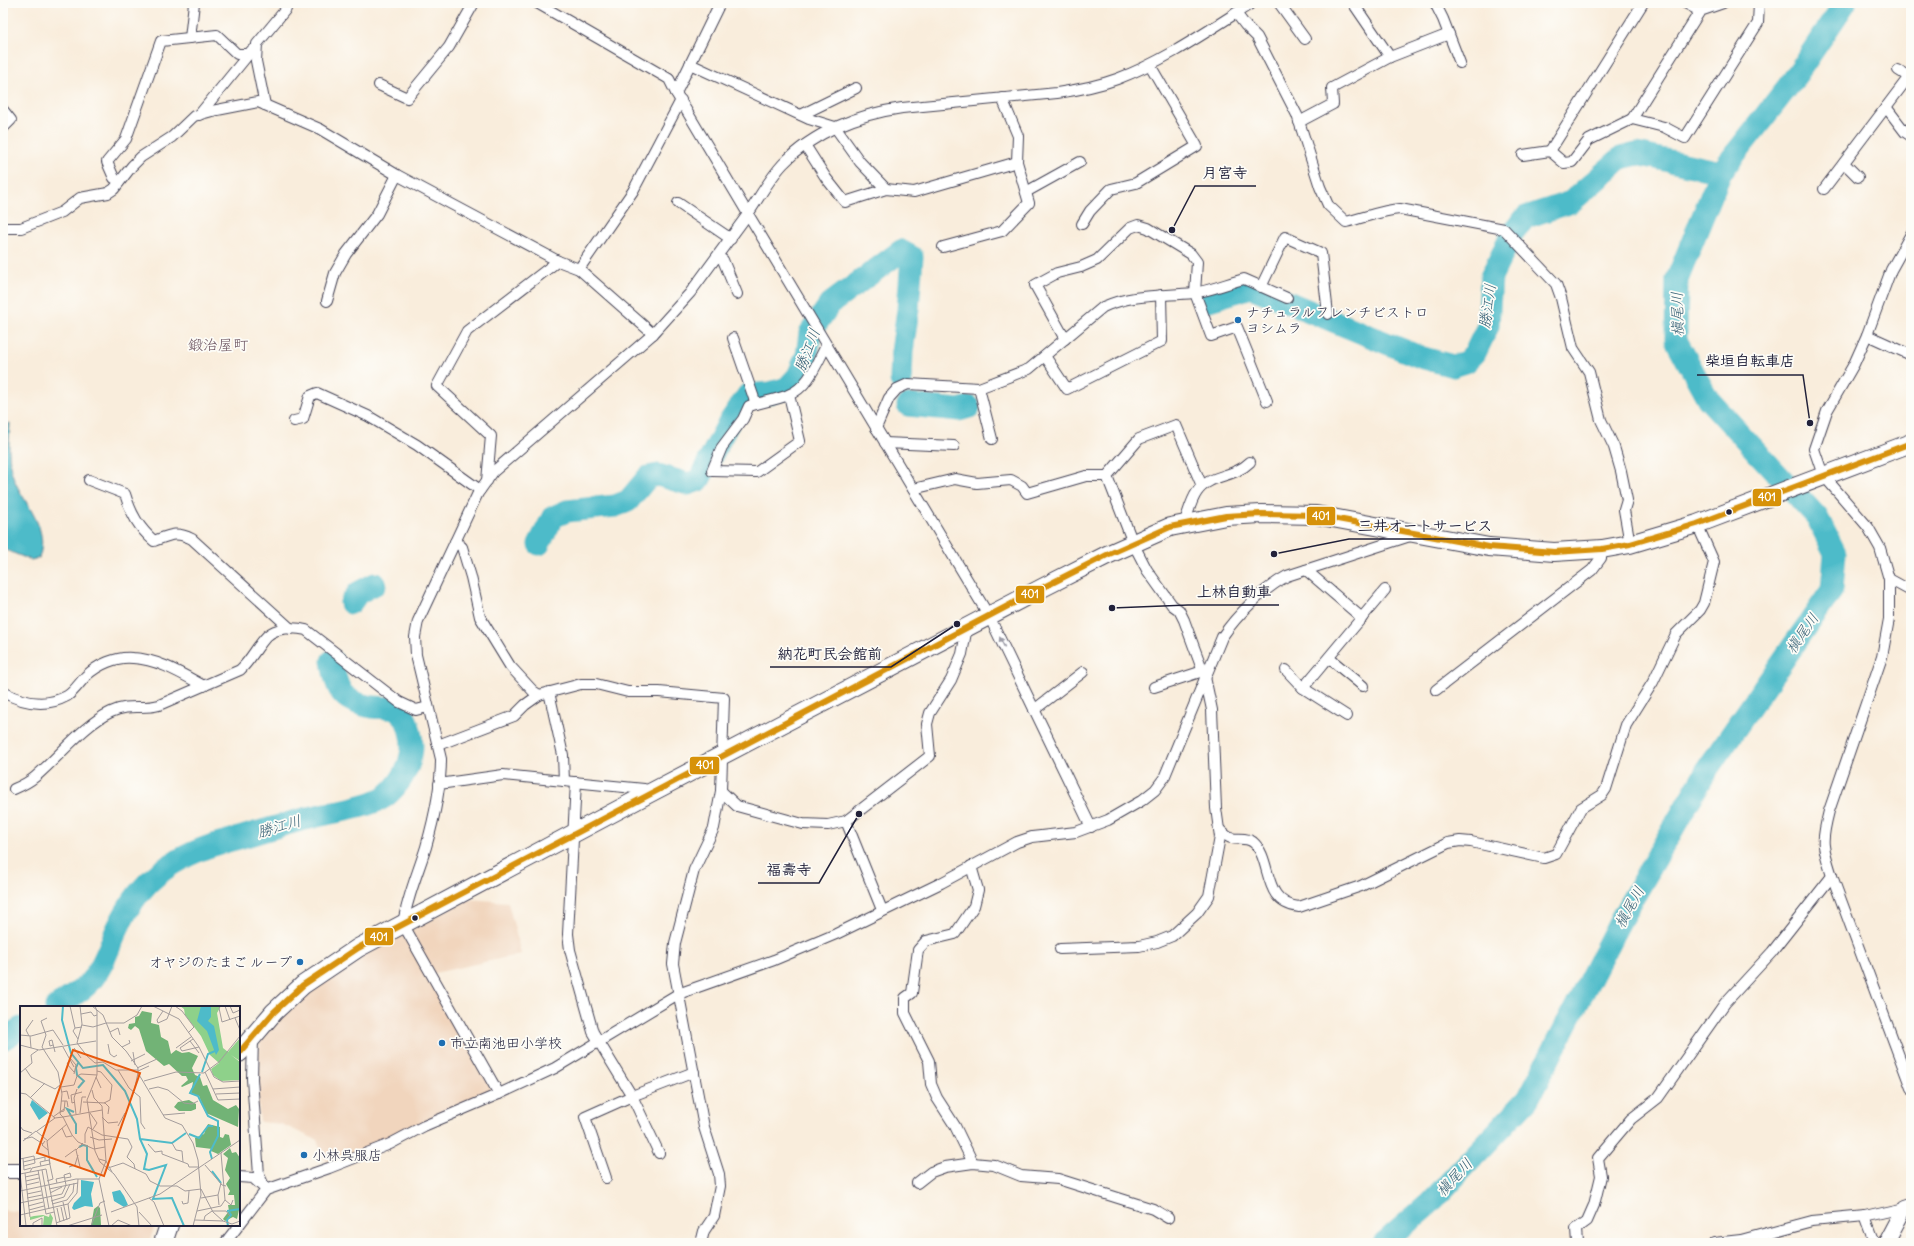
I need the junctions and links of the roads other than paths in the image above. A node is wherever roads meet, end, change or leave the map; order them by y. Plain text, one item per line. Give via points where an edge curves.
1 (194, 3) edge
2 (286, 3) edge
3 (474, 3) edge
4 (538, 3) edge
5 (720, 3) edge
6 (1252, 3) edge
7 (1279, 3) edge
8 (1353, 3) edge
9 (1435, 3) edge
10 (1643, 3) edge
11 (1685, 3) edge
12 (1723, 3) edge
13 (1760, 3) edge
14 (1700, 11) junction
15 (1236, 13) junction
16 (1449, 34) junction
17 (190, 38) junction
18 (1305, 39) dead end
19 (257, 44) junction
20 (249, 54) junction
21 (1390, 56) junction
22 (1460, 63) dead end
23 (690, 64) junction
24 (1150, 65) junction
25 (1898, 70) dead end
26 (1910, 76) edge
27 (379, 85) dead end
28 (856, 88) dead end
29 (679, 97) junction
30 (1002, 98) junction
31 (265, 105) junction
32 (1886, 107) junction
33 (3, 110) edge
34 (199, 115) junction
35 (801, 115) junction
36 (1632, 119) junction
37 (1299, 122) junction
38 (835, 127) junction
39 (3, 128) edge
40 (1911, 136) edge
41 (805, 145) junction
42 (1550, 151) junction
43 (1523, 155) dead end
44 (1018, 162) junction
45 (1080, 162) dead end
46 (1844, 163) junction
47 (397, 175) junction
48 (1858, 177) dead end
49 (114, 178) dead end
50 (886, 189) junction
51 (1824, 189) dead end
52 (1026, 192) junction
53 (678, 203) dead end
54 (748, 214) junction
55 (1082, 224) dead end
56 (3, 228) edge
57 (1911, 234) edge
58 (731, 239) junction
59 (943, 247) dead end
60 (718, 256) junction
61 (558, 261) junction
62 (579, 269) junction
63 (1261, 287) junction
64 (1195, 293) junction
65 (737, 294) dead end
66 (1161, 295) junction
67 (1287, 298) dead end
68 (327, 301) dead end
69 (1328, 314) dead end
70 (653, 334) junction
71 (1867, 335) junction
72 (733, 338) dead end
73 (1065, 339) junction
74 (826, 346) junction
75 (1911, 355) edge
76 (1045, 356) junction
77 (979, 388) junction
78 (789, 395) junction
79 (1267, 401) dead end
80 (755, 402) junction
81 (294, 421) dead end
82 (876, 428) junction
83 (992, 439) dead end
84 (885, 443) junction
85 (1911, 443) edge
86 (954, 446) dead end
87 (1250, 462) dead end
88 (1107, 476) junction
89 (1816, 478) junction
90 (89, 480) dead end
91 (487, 481) junction
92 (1202, 486) junction
93 (913, 489) junction
94 (480, 490) junction
95 (1184, 524) junction
96 (1697, 524) junction
97 (1417, 533) junction
98 (455, 542) junction
99 (1133, 543) junction
100 (1630, 544) junction
101 (1602, 549) junction
102 (1306, 570) junction
103 (1889, 580) junction
104 (1385, 590) dead end
105 (1911, 591) edge
106 (989, 616) junction
107 (1362, 618) junction
108 (967, 627) junction
109 (291, 629) junction
110 (1329, 658) junction
111 (1286, 670) dead end
112 (1083, 672) dead end
113 (1204, 674) junction
114 (204, 686) junction
115 (1363, 686) dead end
116 (1154, 687) dead end
117 (1303, 688) junction
118 (1436, 690) dead end
119 (3, 692) edge
120 (544, 693) junction
121 (428, 707) junction
122 (1034, 710) junction
123 (1347, 716) dead end
124 (438, 745) junction
125 (722, 755) junction
126 (564, 781) junction
127 (576, 782) junction
128 (440, 784) junction
129 (14, 789) dead end
130 (721, 791) junction
131 (648, 794) junction
132 (846, 820) junction
133 (1091, 827) junction
134 (1219, 829) junction
135 (572, 834) junction
136 (971, 866) junction
137 (1832, 876) junction
138 (882, 910) junction
139 (403, 924) junction
140 (1060, 949) dead end
141 (678, 994) junction
142 (253, 1035) junction
143 (599, 1042) junction
144 (240, 1052) edge
145 (694, 1072) junction
146 (1911, 1088) edge
147 (499, 1094) junction
148 (632, 1096) junction
149 (659, 1153) dead end
150 (973, 1163) junction
151 (3, 1171) edge
152 (20, 1171) edge
153 (240, 1177) edge
154 (606, 1178) dead end
155 (917, 1183) dead end
156 (266, 1190) junction
157 (1908, 1206) edge
158 (1865, 1216) junction
159 (1168, 1218) dead end
160 (240, 1224) edge
161 (169, 1226) edge
162 (238, 1226) edge
163 (1758, 1239) edge
164 (163, 1243) edge
165 (225, 1243) edge
166 (701, 1243) edge
167 (1577, 1243) edge
168 (1714, 1243) edge
169 (1875, 1243) edge
170 (1886, 1243) edge

1 - 17 street
2 - 19 street via 286,9
3 - 27 street via 449,47 407,98
4 - 29 street via 669,79
5 - 23 street
6 - 15 street
7 - 18 street
8 - 21 street
9 - 16 street
10 - 42 street
11 - 14 street
12 - 14 street
13 - 36 street via 1758,23 1685,138 1664,127
14 - 36 street
15 - 24 street
15 - 37 street via 1257,37
16 - 21 street
16 - 22 street
17 - 20 street via 218,35 237,54
17 - 49 street via 161,42 126,140 107,162
19 - 20 street
19 - 31 street via 256,61
20 - 34 street
21 - 37 street via 1332,88 1333,104
23 - 29 street
23 - 35 street
24 - 30 street via 1116,80 1082,89
24 - 55 street via 1197,146 1136,183 1111,189 1090,211
25 - 26 street
26 - 32 street
28 - 35 street
29 - 54 street
29 - 62 street via 633,191
30 - 38 street via 880,111
30 - 44 street via 1018,136
31 - 34 street via 258,102
31 - 47 street via 320,129
32 - 40 street
32 - 46 street
33 - 39 street via 11,120
34 - 56 street via 194,116 172,137 141,157 108,193 80,198 62,212 21,228
35 - 38 street
36 - 42 street via 1589,140 1572,162 1564,163
37 - 100 street via 1328,205 1346,222 1400,208 1504,230 1556,284 1573,348 1589,372 1601,420 1614,447 1621,471 1627,500 1624,510
38 - 41 street
38 - 50 street via 860,162
41 - 50 street via 826,178 846,202
41 - 54 street via 782,165
42 - 43 street
44 - 50 street via 914,192
44 - 52 street
45 - 52 street
46 - 48 street
46 - 51 street
47 - 61 street
47 - 68 street via 377,214 346,254 335,273
52 - 59 street via 1029,202 1002,231
53 - 58 street
54 - 58 street
54 - 74 street
57 - 71 street via 1891,270
58 - 60 street
60 - 65 street via 723,260
60 - 70 street via 690,293
61 - 62 street
61 - 91 street via 467,331 437,386 491,436
62 - 70 street
63 - 64 street via 1244,279
63 - 67 street
63 - 69 street via 1285,237 1321,253
64 - 66 street
64 - 73 street via 1197,262 1190,254 1148,228 1138,225 1130,228 1097,260 1057,273 1035,285
64 - 79 street via 1211,336 1237,327
66 - 73 street via 1134,297 1103,307
66 - 76 street via 1162,340 1067,389
70 - 91 street via 512,454
71 - 75 street
71 - 89 street via 1854,364 1827,411 1814,449
72 - 80 street
73 - 76 street
74 - 78 street via 809,377 799,389
74 - 82 street
76 - 77 street via 1030,369
77 - 82 street via 908,384 896,389
77 - 83 street
78 - 80 street
78 - 80 street via 800,441 757,472 712,471 722,447 743,419 749,406
81 - 94 street via 303,419 310,396 317,393 368,416 417,445
82 - 84 street
84 - 86 street
84 - 93 street
85 - 89 highway
87 - 92 street via 1242,470 1209,481
88 - 92 street via 1139,439 1176,425
88 - 93 street via 1086,476 1027,493 1022,486 1011,480 977,483 955,479
88 - 99 street
89 - 96 highway
89 - 103 street via 1868,527 1880,548
90 - 109 street via 125,494 137,523 154,541 171,534 181,534 192,539
91 - 94 street
92 - 95 street via 1196,493
93 - 106 street
94 - 98 street
95 - 97 highway via 1226,516 1316,515
95 - 99 highway via 1170,527
96 - 100 highway
96 - 134 street via 1714,562 1704,603 1676,634 1653,682 1626,725 1606,789 1602,795 1581,808 1556,854 1544,858 1471,842 1454,842 1361,886 1299,907 1289,906 1280,899 1271,885 1259,850 1253,843 1246,839 1230,838
97 - 101 highway via 1522,551
97 - 102 street
98 - 120 street via 462,547 480,617 510,666 533,691
98 - 121 street via 418,621 415,637 416,655
99 - 106 highway
99 - 113 street via 1147,570 1172,605 1179,610
100 - 101 highway
101 - 118 street via 1601,558 1592,570
102 - 107 street
102 - 113 street via 1272,584 1229,627
103 - 105 street
103 - 137 street via 1889,619 1882,657 1822,837 1823,849
104 - 107 street
106 - 108 highway
122 -> 106 street
107 - 110 street
108 - 125 highway
108 - 132 street via 962,654 951,680 930,713 927,724 930,756
109 - 114 street via 278,630 268,635 240,670
109 - 121 street via 306,630 400,702 416,710
110 - 115 street
110 - 117 street
111 - 117 street
112 - 122 street
113 - 116 street
113 - 133 street via 1164,778 1155,790 1141,801
113 - 134 street via 1212,710
114 - 119 street via 174,670 133,658 116,659 100,666 68,696 55,701 29,703
114 - 129 street via 149,708 125,706 110,712 92,724 34,778
117 - 123 street
120 - 124 street via 525,705 514,716
120 - 125 street via 581,684 596,684 628,692 724,698
120 - 126 street via 563,755
121 - 124 street
122 - 133 street
124 - 128 street via 441,759
125 - 130 street
125 - 131 highway
126 - 127 street
126 - 128 street via 503,776
127 - 131 street via 644,789
127 - 135 street
128 - 139 street via 426,846 408,898
130 - 132 street via 737,806 803,824 828,825
130 - 141 street via 714,828 694,870 676,943 673,964
131 - 135 highway
132 - 138 street
133 - 136 street via 1076,832 1032,837
134 - 140 street via 1218,854 1209,896 1197,913 1178,931 1157,942 1139,946
135 - 139 highway
135 - 143 street via 568,934 570,950 593,1032
136 - 138 street
136 - 150 street via 978,890 974,906 955,934 926,941 918,950 912,993 905,998 905,1013 929,1061 937,1098 955,1126
137 - 146 street
137 - 167 street via 1772,952 1725,1003 1658,1098 1631,1119 1598,1158 1601,1176 1594,1206 1587,1221 1576,1229
138 - 141 street via 836,934 774,960
139 - 142 highway via 358,948 304,985
139 - 147 street
141 - 143 street
141 - 145 street
142 - 144 highway
142 - 156 street via 252,1079 259,1175
143 - 147 street via 555,1068
143 - 148 street
145 - 148 street
145 - 166 street via 704,1127 719,1174 720,1186 714,1216 704,1231
147 - 156 street via 424,1126 390,1144
148 - 149 street
148 - 154 street via 585,1117
150 - 155 street via 931,1172
150 - 159 street via 994,1165 1021,1176 1058,1179 1153,1209
151 - 152 street
153 - 156 street via 253,1178
156 - 160 street
157 - 158 street
157 - 170 street
158 - 163 street via 1812,1221
158 - 169 street
161 - 164 highway
162 - 165 street
163 - 168 street

